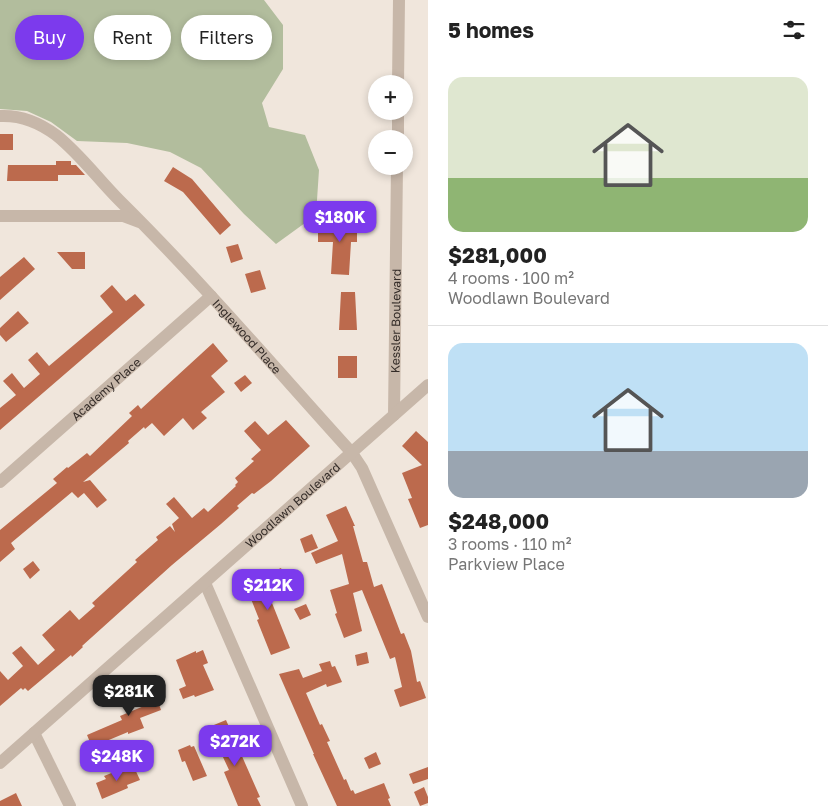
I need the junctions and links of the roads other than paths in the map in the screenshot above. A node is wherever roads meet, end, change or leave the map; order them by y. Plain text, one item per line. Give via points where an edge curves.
1 (400, 0) edge
2 (398, 75) edge
3 (0, 116) edge
4 (397, 175) edge
5 (3, 218) edge
6 (145, 225) junction
7 (211, 296) junction
8 (428, 385) edge
9 (394, 415) junction
10 (352, 453) junction
11 (0, 482) edge
12 (205, 583) junction
13 (428, 616) edge
14 (34, 733) junction
15 (0, 764) edge
16 (70, 806) edge
17 (302, 806) edge

1 - 2 street
3 - 6 street, Inglewood Place via 24,118 55,134
4 - 9 street, Kessler Boulevard
5 - 6 street via 124,216
6 - 7 street, Inglewood Place
7 - 10 street, Inglewood Place
7 - 11 street, Academy Place
8 - 9 street, Woodlawn Boulevard
9 - 10 street, Woodlawn Boulevard
10 - 12 street, Woodlawn Boulevard
10 - 13 street, Inglewood Place via 362,468
12 - 14 street, Woodlawn Boulevard
12 - 17 street
14 - 15 street, Woodlawn Boulevard
14 - 16 street

